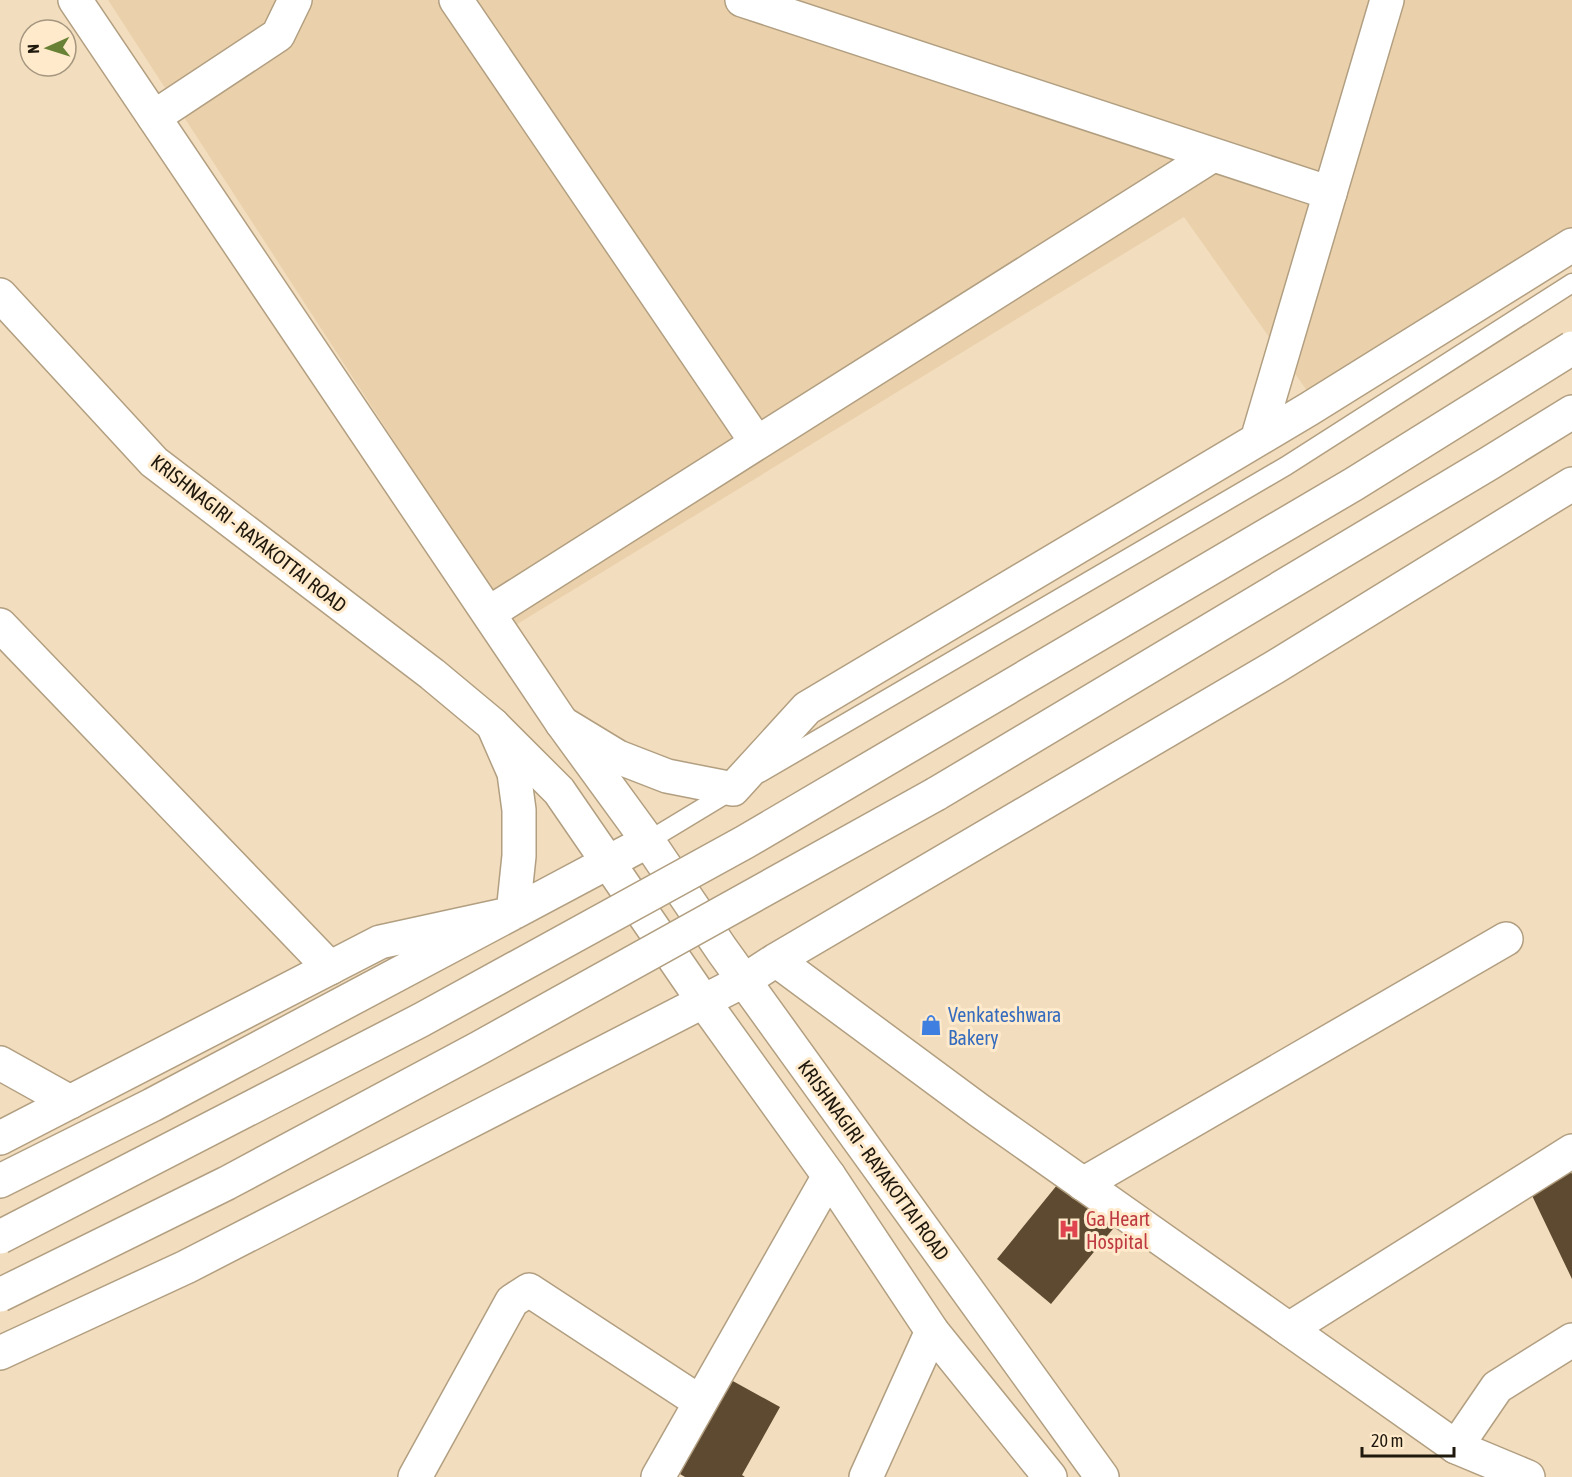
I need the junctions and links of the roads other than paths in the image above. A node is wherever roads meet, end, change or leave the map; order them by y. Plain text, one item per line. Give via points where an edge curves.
1 (75, 0) edge
2 (295, 0) edge
3 (456, 0) edge
4 (742, 0) edge
5 (1387, 0) edge
6 (154, 117) junction
7 (1213, 155) junction
8 (1330, 193) junction
9 (1572, 245) edge
10 (1572, 283) edge
11 (0, 296) edge
12 (1572, 348) edge
13 (1572, 412) edge
14 (1257, 440) junction
15 (757, 443) junction
16 (1572, 484) edge
17 (489, 613) junction
18 (0, 625) edge
19 (562, 723) junction
20 (492, 724) junction
21 (733, 789) junction
22 (648, 841) junction
23 (608, 862) junction
24 (513, 913) junction
25 (1506, 939) dead end
26 (776, 960) junction
27 (330, 968) junction
28 (745, 980) junction
29 (704, 1002) junction
30 (0, 1063) edge
31 (70, 1102) junction
32 (0, 1138) edge
33 (1572, 1151) edge
34 (829, 1176) junction
35 (0, 1180) edge
36 (1083, 1184) junction
37 (0, 1237) edge
38 (0, 1295) edge
39 (1289, 1329) junction
40 (932, 1331) junction
41 (1572, 1340) edge
42 (0, 1353) edge
43 (700, 1402) junction
44 (1456, 1447) junction
45 (415, 1477) edge
46 (658, 1477) edge
47 (866, 1477) edge
48 (1050, 1477) edge
49 (1102, 1477) edge
50 (1528, 1477) edge

1 - 6 main road, KRISHNAGIRI - RAYAKOTTAI ROAD
2 - 6 main road via 278,35
3 - 15 main road
4 - 7 main road
5 - 8 main road
6 - 17 main road, KRISHNAGIRI - RAYAKOTTAI ROAD
7 - 8 main road
7 - 15 main road
8 - 14 main road
9 - 14 main road
10 - 21 lane via 1286,466
11 - 20 main road, KRISHNAGIRI - RAYAKOTTAI ROAD via 154,462
12 - 37 main road, bridge via 1354,484 746,842 421,1020
13 - 38 main road, bridge via 926,800 458,1060 227,1183
14 - 21 main road via 807,708
15 - 17 main road
16 - 26 main road via 1275,667
17 - 19 main road, KRISHNAGIRI - RAYAKOTTAI ROAD
18 - 27 main road
19 - 21 main road via 618,757 667,776
19 - 22 main road, KRISHNAGIRI - RAYAKOTTAI ROAD
20 - 23 main road, KRISHNAGIRI - RAYAKOTTAI ROAD via 559,791
20 - 24 main road via 514,773 519,810
21 - 22 lane
22 - 23 main road
22 - 28 main road, KRISHNAGIRI - RAYAKOTTAI ROAD
23 - 24 main road
23 - 29 main road, KRISHNAGIRI - RAYAKOTTAI ROAD
24 - 27 main road via 380,942
24 - 35 main road
25 - 36 main road
26 - 28 main road
26 - 36 main road
27 - 31 main road
28 - 29 main road
28 - 49 main road, KRISHNAGIRI - RAYAKOTTAI ROAD
29 - 34 main road, KRISHNAGIRI - RAYAKOTTAI ROAD
29 - 42 main road via 186,1267
30 - 31 main road
31 - 32 main road
33 - 39 main road
34 - 40 main road, KRISHNAGIRI - RAYAKOTTAI ROAD
34 - 43 main road
36 - 39 main road
39 - 44 main road
40 - 47 main road
40 - 48 main road, KRISHNAGIRI - RAYAKOTTAI ROAD
41 - 44 main road via 1497,1387
43 - 45 main road via 530,1290 512,1301
43 - 46 main road
44 - 50 main road

